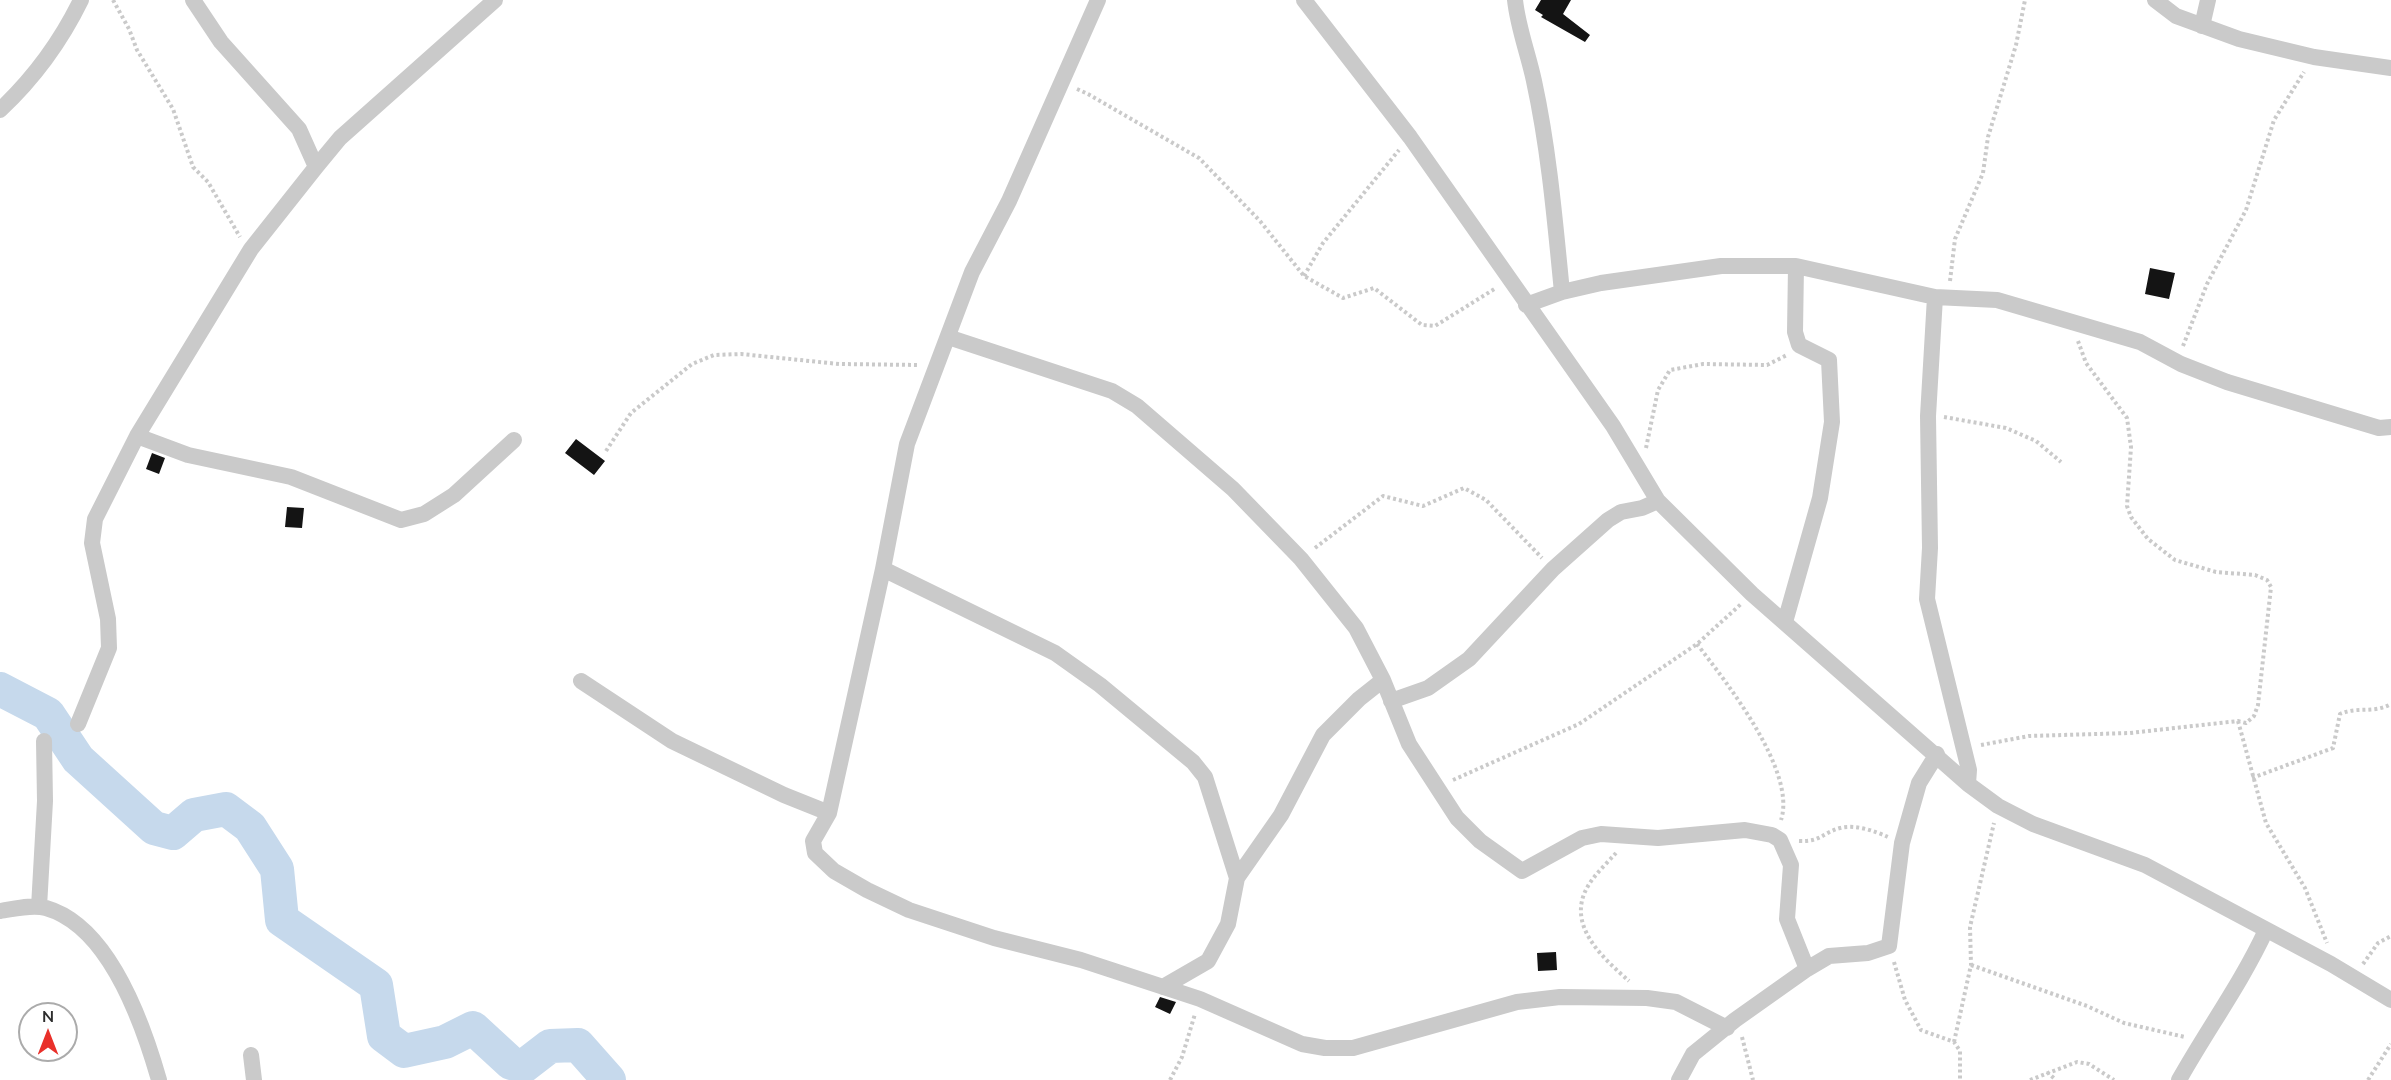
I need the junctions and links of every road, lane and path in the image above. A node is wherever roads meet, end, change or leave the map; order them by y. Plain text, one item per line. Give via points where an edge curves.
1 (81, 0) edge
2 (113, 0) edge
3 (193, 0) edge
4 (495, 0) edge
5 (1098, 0) edge
6 (1304, 0) edge
7 (1515, 0) edge
8 (2025, 0) edge
9 (2155, 0) edge
10 (2208, 0) edge
11 (2202, 26) junction
12 (2314, 57) junction
13 (2391, 68) edge
14 (1060, 83) junction
15 (0, 110) edge
16 (1410, 137) junction
17 (316, 167) junction
18 (251, 249) junction
19 (1796, 266) junction
20 (1304, 276) junction
21 (1509, 280) junction
22 (1562, 292) junction
23 (1942, 297) junction
24 (1526, 305) junction
25 (2070, 321) junction
26 (948, 337) junction
27 (1799, 345) junction
28 (2181, 364) junction
29 (939, 365) junction
30 (1928, 416) junction
31 (2391, 427) edge
32 (137, 436) junction
33 (514, 440) dead end
34 (606, 451) dead end
35 (2061, 462) dead end
36 (1640, 472) junction
37 (1658, 501) junction
38 (1301, 558) junction
39 (883, 569) junction
40 (1553, 569) junction
41 (1752, 594) junction
42 (1785, 622) junction
43 (1697, 644) junction
44 (1383, 680) junction
45 (581, 681) dead end
46 (1391, 701) junction
47 (2391, 704) edge
48 (2238, 721) junction
49 (78, 724) dead end
50 (44, 741) dead end
51 (1962, 748) junction
52 (1937, 754) junction
53 (2252, 778) junction
54 (1968, 783) junction
55 (1435, 787) junction
56 (1998, 806) junction
57 (829, 813) junction
58 (1631, 835) junction
59 (1776, 837) junction
60 (1902, 843) junction
61 (1237, 878) junction
62 (39, 907) junction
63 (0, 911) edge
64 (2266, 930) junction
65 (2391, 936) edge
66 (1889, 946) junction
67 (2331, 964) junction
68 (1971, 965) junction
69 (1806, 969) junction
70 (2354, 977) junction
71 (1163, 987) junction
72 (1647, 998) junction
73 (1200, 999) junction
74 (2391, 1000) edge
75 (1731, 1024) junction
76 (2203, 1036) junction
77 (1954, 1042) junction
78 (2391, 1044) edge
79 (251, 1056) dead end
80 (2047, 1072) junction
81 (159, 1080) edge
82 (254, 1080) edge
83 (1170, 1080) edge
84 (1680, 1080) edge
85 (1753, 1080) edge
86 (1960, 1080) edge
87 (2030, 1080) edge
88 (2056, 1080) edge
89 (2114, 1080) edge
90 (2179, 1080) edge
91 (2368, 1080) edge

1 - 15 street via 56,45
2 - 18 path via 137,50 173,109 193,167 208,182
3 - 17 street via 222,42 299,129
4 - 17 street via 348,130
5 - 14 street
6 - 16 street
7 - 22 street via 1550,171
8 - 23 path via 2016,45 1988,137 1983,173 1955,239
9 - 11 street via 2176,16
10 - 11 street
11 - 12 street
12 - 13 street
12 - 28 path via 2274,120 2246,210 2207,284 2181,350
14 - 20 path via 1088,94 1199,158 1260,222
14 - 26 street via 1009,201 972,272
16 - 20 path via 1323,243
16 - 21 street
17 - 18 street
18 - 32 street
19 - 22 street via 1721,266
19 - 23 street
19 - 27 street via 1795,332
20 - 21 path via 1343,298 1374,288 1422,325 1435,326
21 - 24 street
22 - 24 street
23 - 25 street via 1996,300
23 - 30 street
24 - 36 street via 1613,426
25 - 28 street via 2140,342
25 - 48 path via 2086,363 2127,418 2131,447 2127,506 2142,532 2175,560 2216,572 2255,575 2267,580 2271,587 2258,705 2246,723
26 - 29 street
26 - 38 street via 1112,391 1137,406 1233,489
27 - 36 path via 1767,365 1703,364 1670,370 1658,390
27 - 42 street via 1829,360 1832,422 1820,498
28 - 31 street via 2379,428
29 - 34 path via 839,364 714,355 692,364 631,413
29 - 39 street via 907,444
30 - 35 path via 2006,428 2036,441
30 - 51 street via 1927,599
32 - 33 street via 188,455 291,477 401,520 424,514 454,495
32 - 49 street via 95,519 92,543 108,619 109,648
36 - 37 street
37 - 40 street via 1608,520
37 - 41 street
38 - 40 path via 1383,496 1423,506 1464,488 1486,500
38 - 44 street via 1356,628
39 - 57 street
39 - 61 street via 1055,653 1193,762 1205,777
40 - 46 street via 1469,659 1428,688
41 - 42 street
41 - 43 path
42 - 52 street
43 - 55 path via 1579,724
43 - 59 path via 1741,700 1780,776 1785,809
44 - 46 street
44 - 61 street via 1323,735 1281,815
45 - 57 street via 672,741
46 - 55 street via 1409,744
47 - 53 path via 2379,711 2350,710 2340,714 2332,748
48 - 51 path via 2130,733 2029,736
48 - 53 path
50 - 62 street
51 - 54 street via 1969,770
52 - 54 street
52 - 60 street via 1919,783
53 - 67 path via 2266,823 2305,888 2326,936
54 - 56 street
55 - 58 street via 1457,818 1522,871 1582,838
56 - 64 street via 2033,824 2145,865
56 - 68 path via 1970,927
57 - 71 street via 813,841 815,853 834,871 867,890 909,910 983,935 1081,960
58 - 59 street via 1658,838 1745,831
58 - 72 path via 1588,886 1582,922 1590,942
59 - 60 path via 1813,842 1839,828 1851,827 1879,832
59 - 69 street via 1791,865 1787,919
60 - 66 street
61 - 71 street via 1228,924 1209,961
62 - 63 street
62 - 81 street via 61,915 81,930 112,965 141,1023
64 - 67 street
64 - 76 street
65 - 70 path via 2378,944
66 - 69 street via 1868,953 1829,956
66 - 77 path via 1905,1000 1921,1030
67 - 70 street
68 - 76 path via 2124,1023 2185,1037
68 - 77 path
69 - 75 street
70 - 74 street
71 - 73 street
72 - 73 street via 1560,997 1516,1002 1353,1048 1302,1044
72 - 75 street via 1676,1002
73 - 83 path via 1182,1057
75 - 84 street via 1693,1054
75 - 85 path
76 - 90 street
77 - 86 path via 1960,1051
78 - 91 path
79 - 82 street
80 - 87 path
80 - 88 path
80 - 89 path via 2076,1062 2089,1064

